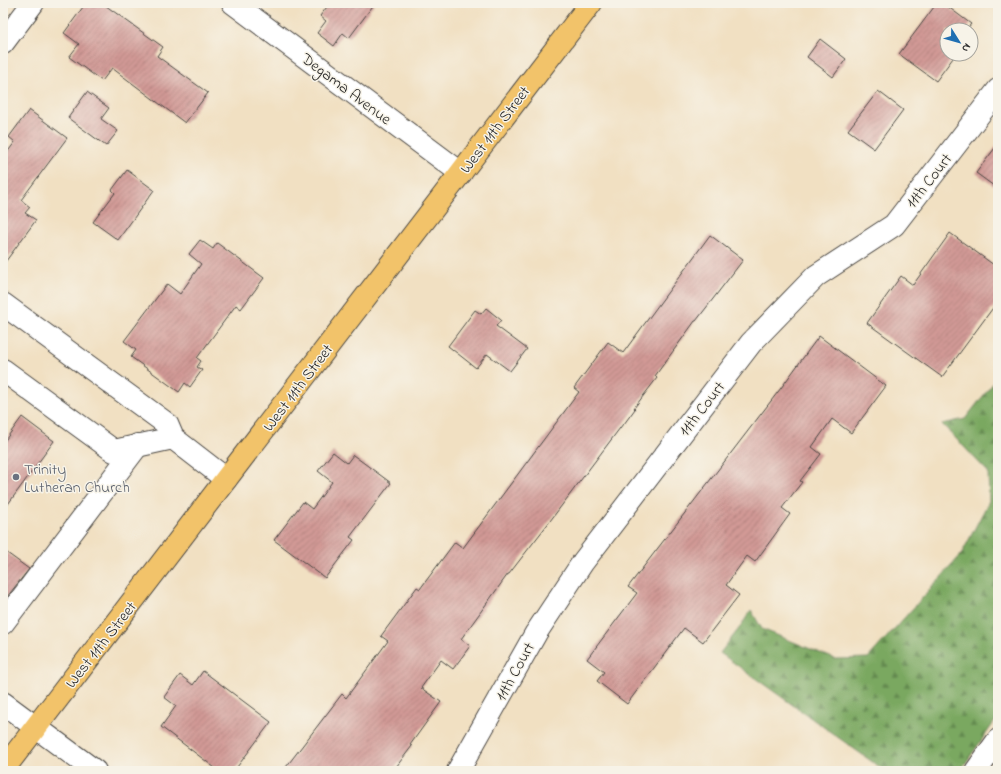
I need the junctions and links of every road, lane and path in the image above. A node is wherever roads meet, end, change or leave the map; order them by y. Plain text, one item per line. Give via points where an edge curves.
1 (33, 3) edge
2 (233, 3) edge
3 (591, 3) edge
4 (3, 43) edge
5 (998, 90) edge
6 (461, 173) junction
7 (3, 304) edge
8 (3, 370) edge
9 (172, 438) junction
10 (138, 445) junction
11 (226, 479) junction
12 (3, 623) edge
13 (3, 702) edge
14 (36, 727) junction
15 (998, 740) edge
16 (3, 770) edge
17 (95, 771) edge
18 (458, 771) edge
19 (976, 771) edge

1 - 4 street
2 - 6 street, Degama Avenue
3 - 6 main road, West 11th Street
5 - 18 street, 11th Court via 894,225 816,276 752,343 583,562 536,632
6 - 11 main road, West 11th Street
7 - 9 street via 167,424
8 - 10 street via 114,451
9 - 10 street
9 - 11 street
10 - 12 street
11 - 14 main road, West 11th Street
13 - 14 street
14 - 16 main road, West 11th Street
14 - 17 street
15 - 19 street

